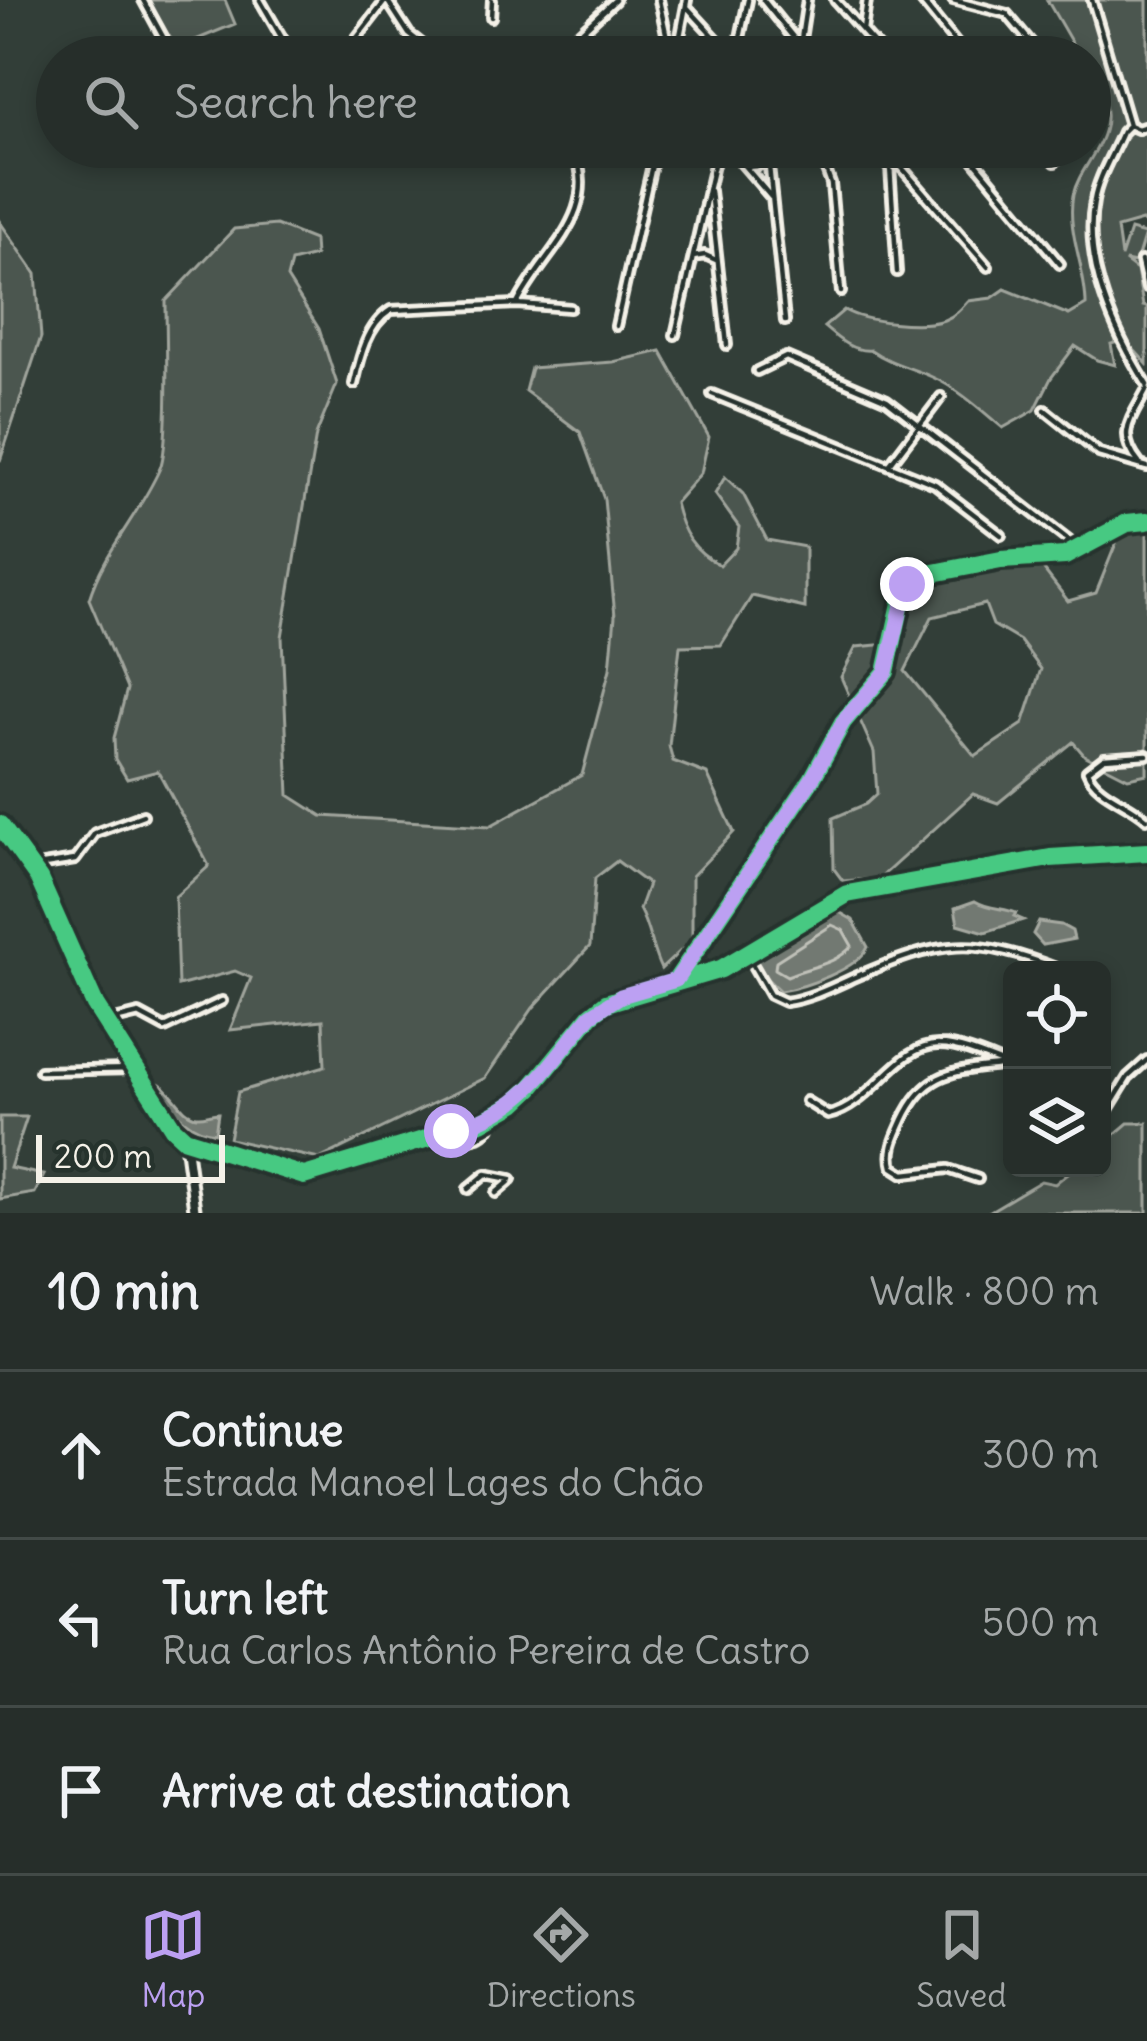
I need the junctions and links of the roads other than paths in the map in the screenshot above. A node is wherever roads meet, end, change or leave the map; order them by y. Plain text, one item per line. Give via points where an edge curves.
1 (143, 0) edge
2 (260, 0) edge
3 (387, 0) edge
4 (492, 0) edge
5 (616, 0) edge
6 (659, 0) edge
7 (748, 0) edge
8 (763, 0) edge
9 (806, 0) edge
10 (835, 0) edge
11 (867, 0) edge
12 (921, 0) edge
13 (953, 0) edge
14 (1092, 0) edge
15 (687, 3) edge
16 (491, 17) dead end
17 (863, 30) junction
18 (163, 36) edge
19 (281, 36) edge
20 (359, 36) edge
21 (412, 36) edge
22 (576, 36) edge
23 (668, 36) edge
24 (678, 36) edge
25 (716, 36) edge
26 (739, 36) edge
27 (792, 36) edge
28 (803, 36) edge
29 (868, 36) edge
30 (950, 36) edge
31 (1025, 36) edge
32 (1103, 36) edge
33 (1111, 64) edge
34 (1129, 125) junction
35 (1147, 126) edge
36 (1111, 157) edge
37 (581, 168) edge
38 (651, 168) edge
39 (714, 168) edge
40 (746, 168) edge
41 (768, 168) edge
42 (824, 168) edge
43 (888, 168) edge
44 (902, 168) edge
45 (980, 168) edge
46 (1106, 168) edge
47 (710, 185) junction
48 (772, 198) junction
49 (693, 257) junction
50 (716, 260) junction
51 (1142, 261) dead end
52 (1060, 264) dead end
53 (988, 267) dead end
54 (898, 272) dead end
55 (1147, 288) edge
56 (841, 292) dead end
57 (518, 304) junction
58 (570, 308) dead end
59 (784, 321) dead end
60 (616, 326) dead end
61 (675, 335) dead end
62 (727, 345) dead end
63 (757, 371) dead end
64 (354, 384) dead end
65 (1147, 387) edge
66 (712, 394) dead end
67 (941, 397) dead end
68 (1045, 410) dead end
69 (920, 427) junction
70 (890, 464) junction
71 (1144, 467) edge
72 (1147, 520) edge
73 (1000, 535) dead end
74 (1081, 550) junction
75 (1147, 755) edge
76 (143, 815) dead end
77 (1147, 819) edge
78 (0, 825) edge
79 (1147, 852) edge
80 (31, 867) junction
81 (746, 953) junction
82 (1034, 961) edge
83 (676, 980) junction
84 (222, 1001) dead end
85 (106, 1022) junction
86 (1147, 1060) edge
87 (1003, 1064) edge
88 (1003, 1067) edge
89 (135, 1069) junction
90 (40, 1071) dead end
91 (806, 1100) dead end
92 (1111, 1104) edge
93 (185, 1139) junction
94 (978, 1179) dead end
95 (468, 1189) dead end
96 (496, 1193) dead end
97 (194, 1209) edge
98 (185, 1213) edge

1 - 18 street
2 - 19 street
3 - 20 street
3 - 21 street
4 - 16 street
5 - 22 street
6 - 23 street
7 - 26 street
8 - 27 street
9 - 28 street
10 - 17 street
11 - 17 street
12 - 30 street
13 - 31 street via 1007,14
14 - 32 street
15 - 24 street
15 - 25 street
17 - 29 street
33 - 34 street
34 - 35 street
34 - 36 street
37 - 57 street via 578,207
38 - 60 street
39 - 47 street
40 - 48 street
41 - 48 street
42 - 56 street
43 - 54 street
44 - 53 street
45 - 52 street
46 - 65 street via 1091,244 1123,343
47 - 49 street
47 - 50 street
48 - 59 street
49 - 50 street
49 - 61 street
50 - 62 street
51 - 55 street
57 - 58 street
57 - 64 street via 384,313
63 - 69 street via 786,358 880,396
65 - 71 street via 1125,435
66 - 70 street
67 - 69 street
68 - 71 street via 1100,453
69 - 70 street
69 - 74 street
70 - 73 street via 942,488
72 - 74 street
74 - 83 street via 913,577 886,672 843,722
75 - 77 street via 1103,758 1087,772 1096,787
76 - 80 street via 95,833 76,860
78 - 80 street
79 - 81 street via 1050,858 848,894
80 - 85 street
81 - 82 street via 770,995 785,1002 951,945
81 - 83 street
83 - 93 street via 606,1003 494,1118 304,1176
84 - 85 street via 165,1028 140,1014
85 - 89 street
86 - 92 street
87 - 91 street via 938,1045 915,1052 839,1113
88 - 94 street via 935,1078 915,1097 891,1149 893,1167 904,1174 948,1169
89 - 90 street
89 - 93 street
93 - 97 street
95 - 96 street via 486,1174 511,1179
97 - 98 street

